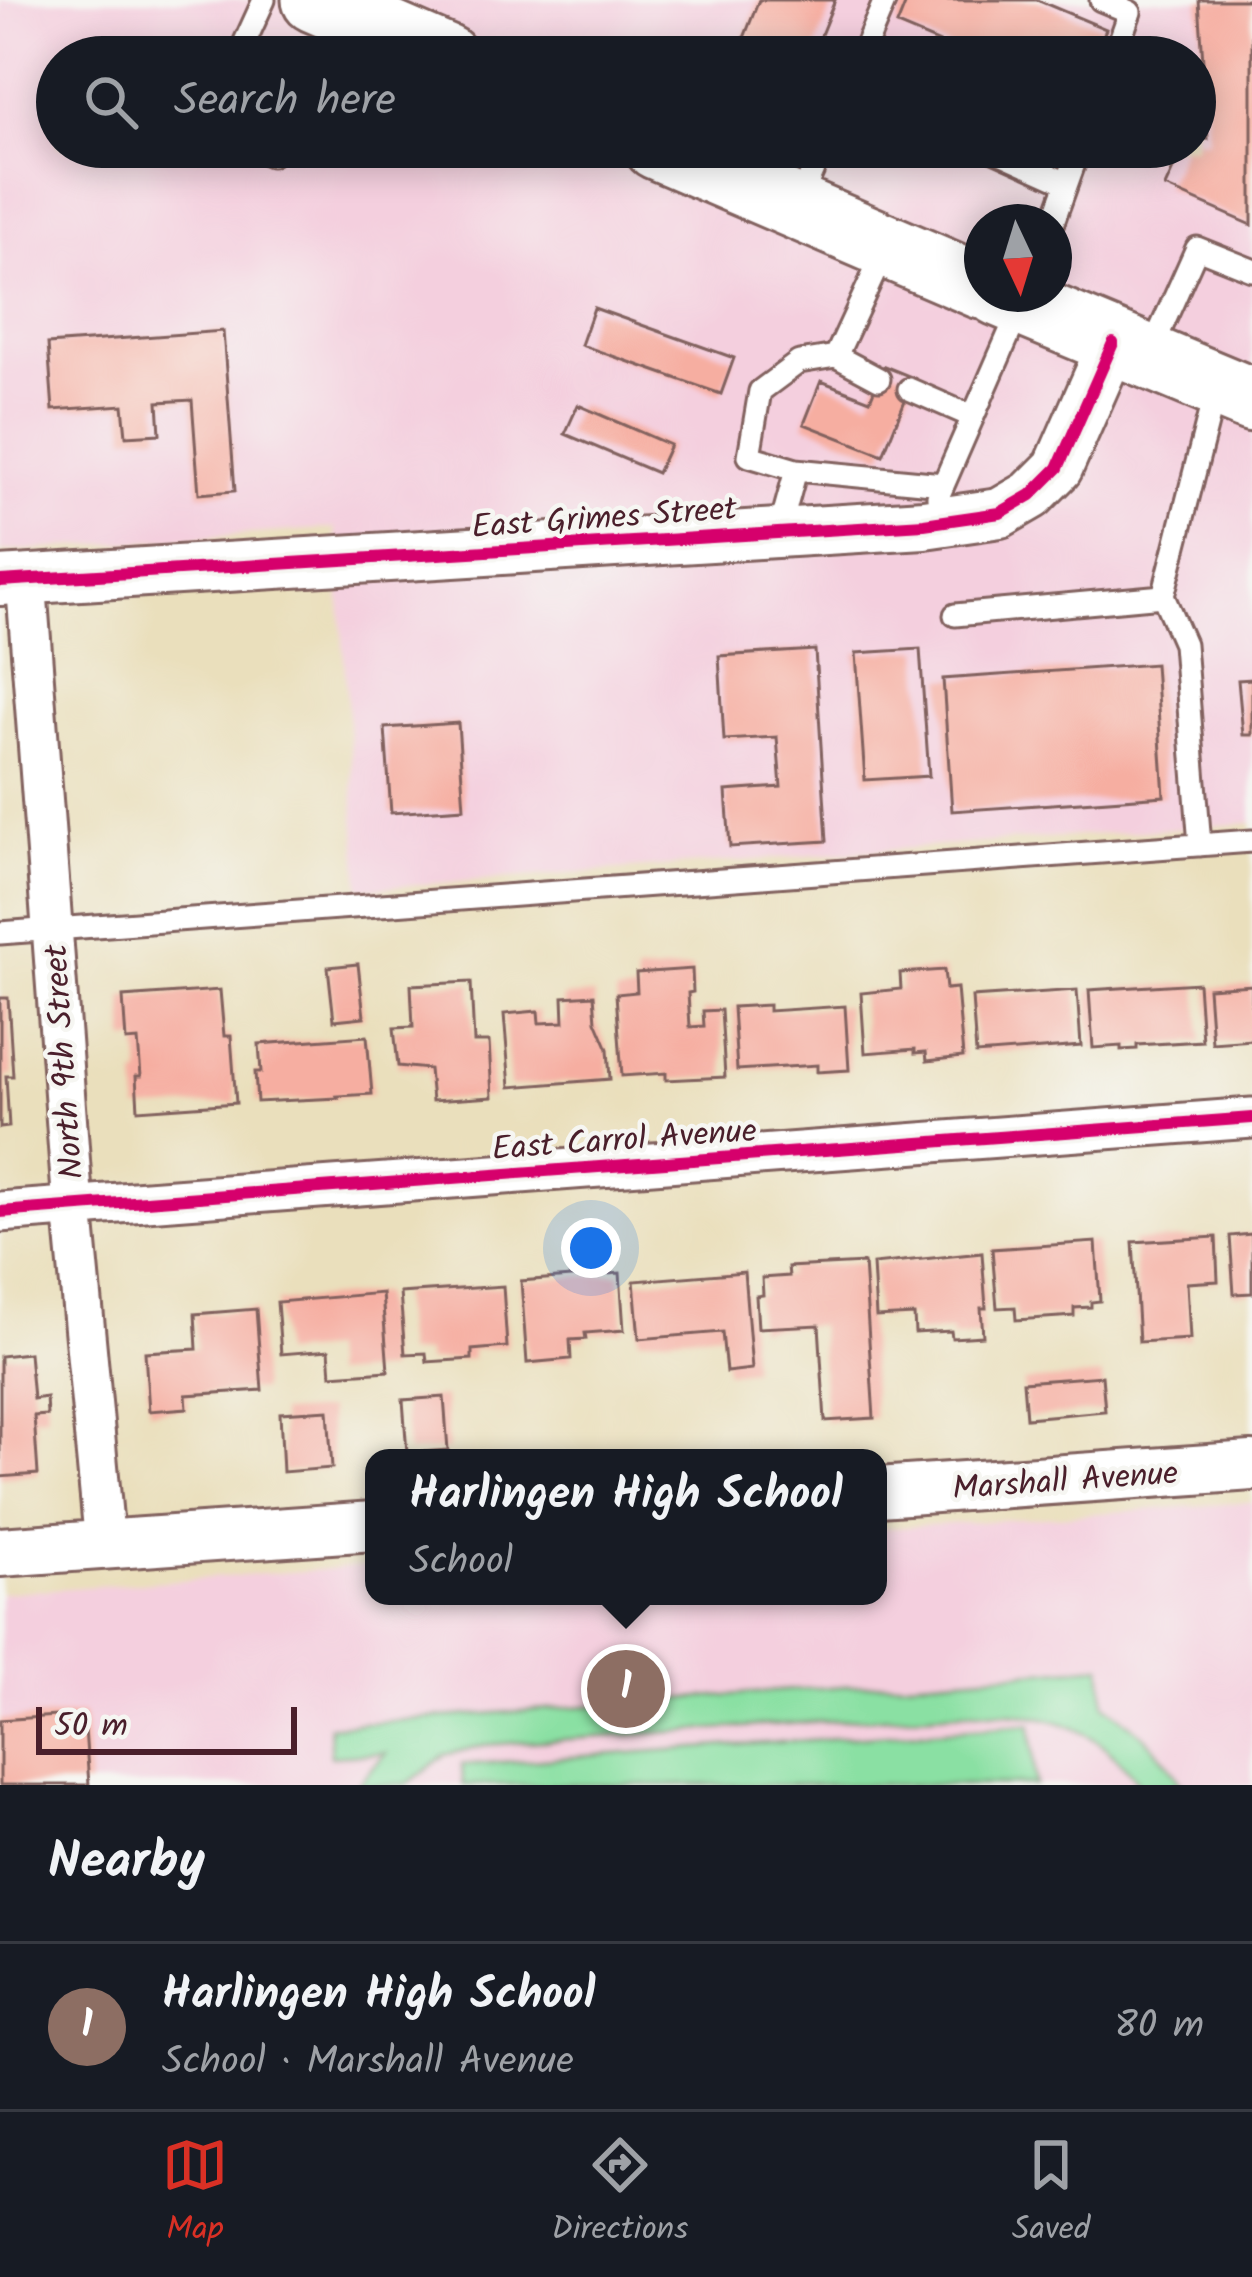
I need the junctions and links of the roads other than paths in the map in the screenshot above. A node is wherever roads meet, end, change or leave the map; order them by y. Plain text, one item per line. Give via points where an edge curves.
1 (264, 0) edge
2 (314, 0) edge
3 (884, 0) edge
4 (1101, 0) edge
5 (248, 36) edge
6 (397, 36) edge
7 (869, 36) edge
8 (1121, 36) edge
9 (705, 168) edge
10 (814, 168) edge
11 (1034, 168) edge
12 (1072, 168) edge
13 (1067, 183) junction
14 (1059, 204) edge
15 (797, 207) junction
16 (887, 246) junction
17 (1252, 270) edge
18 (964, 277) edge
19 (1002, 312) edge
20 (1045, 312) edge
21 (1131, 351) junction
22 (836, 356) junction
23 (879, 379) dead end
24 (909, 389) dead end
25 (1234, 393) edge
26 (973, 417) junction
27 (796, 470) junction
28 (935, 504) junction
29 (779, 532) junction
30 (13, 580) edge
31 (1163, 596) junction
32 (955, 615) dead end
33 (1252, 841) edge
34 (1200, 845) junction
35 (52, 929) junction
36 (0, 933) edge
37 (1252, 1118) edge
38 (73, 1207) junction
39 (0, 1213) edge
40 (1252, 1466) edge
41 (887, 1491) edge
42 (365, 1527) edge
43 (105, 1545) junction
44 (0, 1552) edge

1 - 5 lane
2 - 6 main road
3 - 7 lane
4 - 8 lane via 1130,12
9 - 15 main road
10 - 15 lane
11 - 13 lane
12 - 13 lane
13 - 14 lane
15 - 16 main road
16 - 18 main road
16 - 22 lane
17 - 21 lane via 1197,248
19 - 26 lane
20 - 21 main road
21 - 25 main road
21 - 28 street, East Grimes Street via 1058,468 1031,495 1000,513
22 - 23 lane
22 - 27 lane via 799,362 760,391 748,456
24 - 26 lane
25 - 31 lane
26 - 28 lane
27 - 28 lane
27 - 29 lane
28 - 29 street, East Grimes Street
29 - 30 street, East Grimes Street
30 - 35 street, North 9th Street
31 - 32 lane
31 - 34 lane via 1184,644
33 - 34 lane
34 - 35 lane
35 - 36 lane
35 - 38 street, North 9th Street
37 - 38 street, East Carrol Avenue
38 - 39 street, East Carrol Avenue
38 - 43 street, North 9th Street
40 - 41 street, Marshall Avenue
42 - 43 street
43 - 44 street

